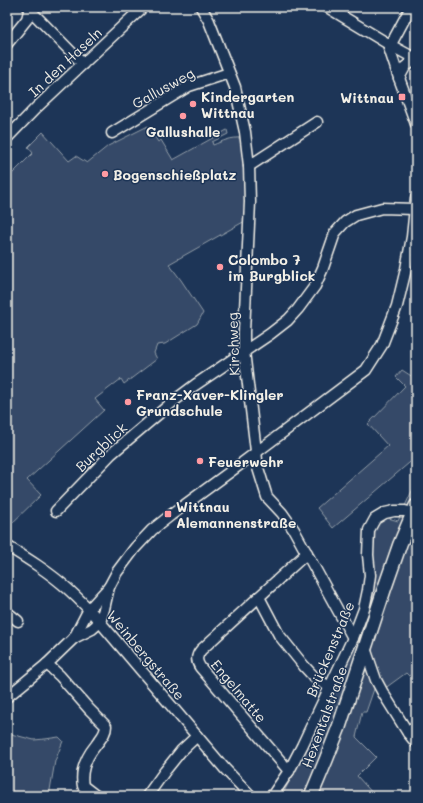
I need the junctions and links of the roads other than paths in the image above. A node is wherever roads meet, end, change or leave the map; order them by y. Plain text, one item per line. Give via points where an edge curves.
1 (143, 7) edge
2 (201, 7) edge
3 (327, 7) edge
4 (411, 7) edge
5 (30, 8) edge
6 (7, 44) edge
7 (390, 45) junction
8 (416, 59) edge
9 (83, 64) junction
10 (229, 73) junction
11 (399, 78) junction
12 (317, 122) dead end
13 (416, 124) edge
14 (112, 132) dead end
15 (7, 138) edge
16 (249, 166) junction
17 (416, 198) edge
18 (414, 209) junction
19 (244, 351) junction
20 (256, 452) junction
21 (414, 509) edge
22 (56, 511) dead end
23 (7, 546) edge
24 (307, 553) junction
25 (108, 587) junction
26 (259, 597) junction
27 (89, 609) junction
28 (7, 612) edge
29 (18, 621) dead end
30 (100, 622) junction
31 (74, 638) junction
32 (353, 638) junction
33 (365, 648) junction
34 (47, 664) junction
35 (330, 687) junction
36 (7, 698) edge
37 (416, 725) edge
38 (408, 733) junction
39 (197, 736) junction
40 (416, 743) edge
41 (289, 771) junction
42 (248, 795) edge
43 (96, 796) edge
44 (147, 796) edge
45 (272, 796) edge
46 (311, 796) edge

1 - 9 street, In den Haseln
2 - 10 street, Kirchweg
3 - 7 street
4 - 7 street
5 - 6 street via 27,19
5 - 9 street
7 - 8 street
7 - 11 street
8 - 11 street via 405,67
9 - 15 street, In den Haseln
10 - 14 street, Gallusweg via 190,86
10 - 16 street, Kirchweg via 237,94
11 - 13 street
12 - 16 street
16 - 19 street, Kirchweg
17 - 18 street
18 - 19 street, Burgblick via 369,210 344,222 335,233 315,286 298,309 270,334
18 - 20 street via 412,237 397,306 382,345 366,370
19 - 20 street, Kirchweg
19 - 22 street, Burgblick via 180,396 111,454
20 - 24 street, Kirchweg via 267,497 282,513
20 - 25 street via 152,530 134,548
21 - 32 street, Brückenstraße via 385,513 375,519 369,530 368,590
21 - 33 main road, Hexentalstraße
23 - 27 street, Weinbergstraße via 67,588
24 - 26 street, Engelmatte
24 - 32 street, Kirchweg
25 - 27 street
25 - 30 street
26 - 35 street via 279,635 316,679
26 - 41 street, Engelmatte via 201,650 197,656 198,663
27 - 30 street, Weinbergstraße
27 - 31 street
28 - 29 street
30 - 31 street
30 - 39 street, Weinbergstraße
31 - 34 street
32 - 35 street, Brückenstraße
33 - 38 street via 376,680
33 - 46 main road, Hexentalstraße via 339,727
34 - 36 street
34 - 43 street via 106,726 105,734 86,759 82,780 83,786
35 - 41 street, Brückenstraße
37 - 38 street
38 - 40 street
39 - 42 street, Weinbergstraße
39 - 44 street via 181,751
41 - 45 street, Brückenstraße

